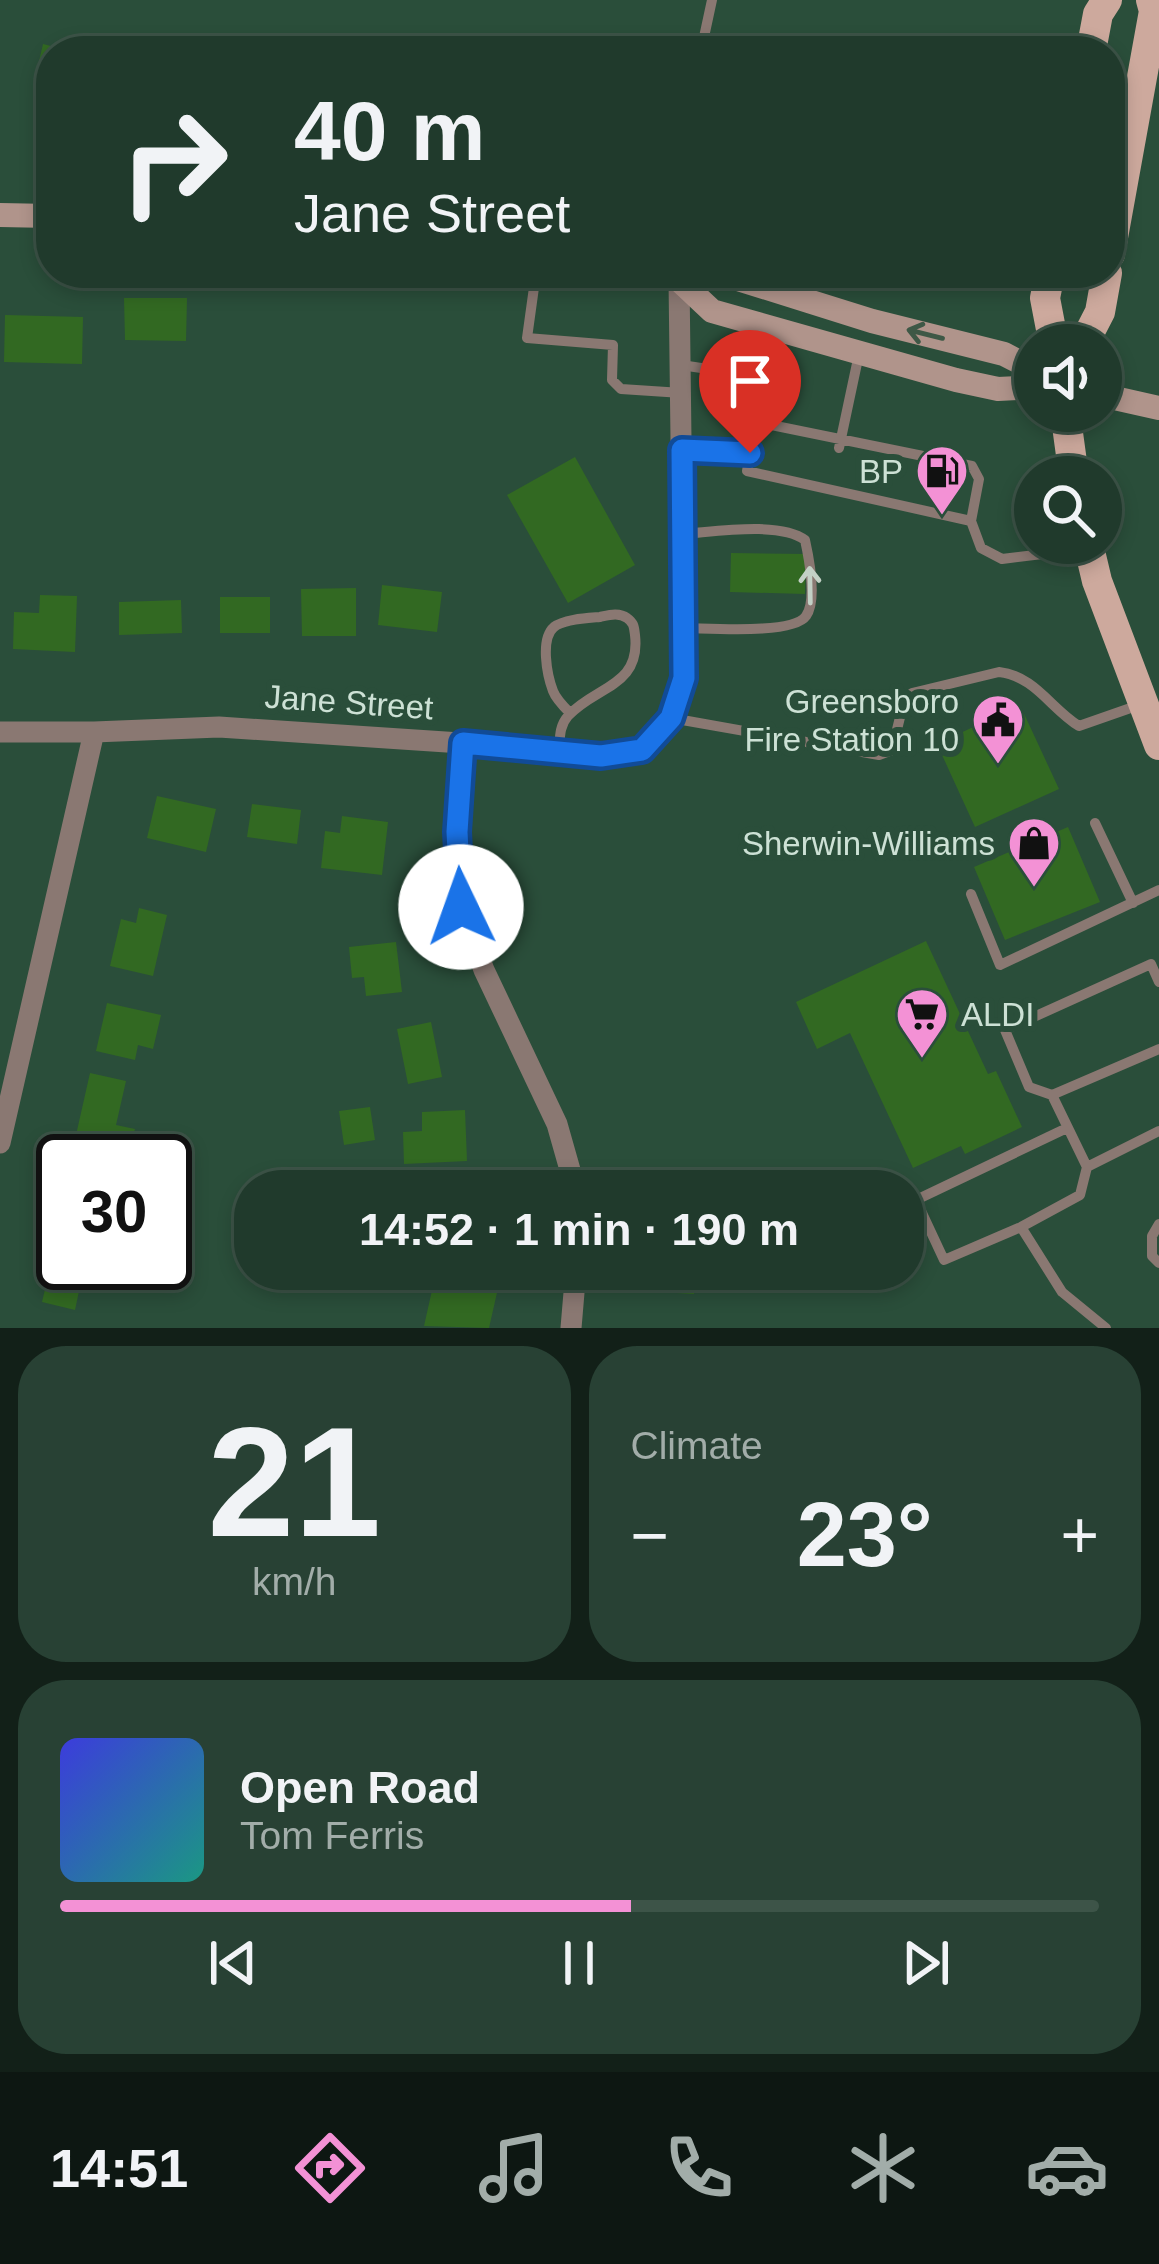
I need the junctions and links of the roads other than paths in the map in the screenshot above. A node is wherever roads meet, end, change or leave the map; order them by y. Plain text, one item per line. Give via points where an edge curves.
1 (712, 0) edge
2 (1108, 0) edge
3 (1151, 0) edge
4 (704, 36) edge
5 (1094, 36) edge
6 (1125, 171) edge
7 (0, 215) edge
8 (36, 216) edge
9 (534, 288) edge
10 (672, 288) edge
11 (686, 288) edge
12 (767, 288) edge
13 (1048, 288) edge
14 (1104, 288) edge
15 (1050, 324) edge
16 (1094, 324) edge
17 (770, 327) junction
18 (860, 354) junction
19 (1014, 358) edge
20 (681, 365) junction
21 (1014, 388) edge
22 (682, 394) junction
23 (1122, 399) edge
24 (1159, 408) edge
25 (840, 443) junction
26 (682, 450) junction
27 (750, 453) junction
28 (971, 521) junction
29 (682, 533) junction
30 (1014, 557) edge
31 (1093, 564) edge
32 (683, 628) junction
33 (1142, 704) junction
34 (570, 713) junction
35 (671, 718) junction
36 (0, 732) edge
37 (94, 732) junction
38 (463, 743) junction
39 (1159, 745) edge
40 (559, 751) junction
41 (1095, 823) dead end
42 (1159, 890) edge
43 (971, 893) dead end
44 (1132, 902) junction
45 (1159, 982) edge
46 (1159, 1048) edge
47 (1052, 1095) junction
48 (1067, 1127) junction
49 (1159, 1131) edge
50 (0, 1143) edge
51 (1087, 1167) junction
52 (570, 1170) edge
53 (1159, 1224) edge
54 (1021, 1227) junction
55 (1159, 1263) edge
56 (574, 1290) edge
57 (571, 1328) edge
58 (1106, 1328) edge

1 - 4 lane
2 - 5 main road
3 - 6 main road
7 - 8 main road
9 - 22 lane via 527,338 613,345 612,380 621,389
10 - 20 street
11 - 17 main road via 712,310
19 -> 12 main road
13 - 15 main road
14 - 16 main road
17 - 18 main road
17 - 20 lane via 755,376
18 - 21 main road
18 - 25 lane
20 - 22 street
22 - 26 street
23 - 24 main road
25 - 27 lane via 756,422
25 - 28 lane via 972,466 979,479
26 - 27 lane
26 - 29 street
27 - 28 lane via 747,471 868,491
28 - 30 lane via 981,548
29 - 32 street
32 -> 29 lane via 797,623 810,610 811,583 805,540 796,534
31 - 33 main road
32 - 35 street via 684,678
33 - 35 lane via 1079,726 1013,674 999,672 912,693 892,750 879,755
33 - 39 main road
34 - 34 lane via 629,671 636,642 627,617 551,631 552,689
34 - 40 lane
35 - 40 street, Jane Street via 642,750
36 - 37 street, Jane Street
37 - 38 street, Jane Street via 219,727
37 - 50 street
38 - 40 street, Jane Street
38 - 52 street via 461,907
41 - 44 lane
42 - 44 lane
43 - 44 lane via 1000,964
45 - 47 lane via 1151,964 1005,1030 1029,1087
46 - 47 lane
47 - 48 lane
48 - 51 lane
48 - 54 lane via 916,1200 944,1260
49 - 51 lane
51 - 54 lane via 1080,1196
53 - 55 lane via 1152,1236
54 - 58 lane via 1062,1292
56 - 57 street

